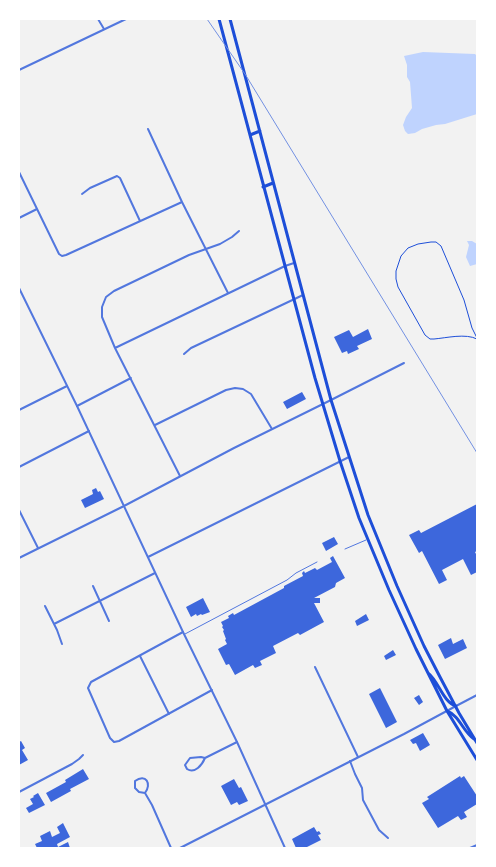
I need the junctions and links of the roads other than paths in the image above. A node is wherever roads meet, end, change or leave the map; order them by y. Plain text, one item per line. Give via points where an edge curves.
1 (98, 19) edge
2 (126, 19) edge
3 (219, 19) edge
4 (230, 19) edge
5 (104, 29) junction
6 (19, 70) edge
7 (148, 129) dead end
8 (260, 131) junction
9 (250, 135) junction
10 (19, 172) edge
11 (273, 183) junction
12 (263, 187) junction
13 (82, 194) dead end
14 (182, 202) junction
15 (37, 209) junction
16 (19, 218) edge
17 (140, 222) junction
18 (239, 231) dead end
19 (205, 249) junction
20 (294, 263) junction
21 (285, 266) junction
22 (19, 288) edge
23 (228, 293) junction
24 (303, 295) junction
25 (293, 299) junction
26 (116, 348) junction
27 (184, 354) dead end
28 (404, 363) dead end
29 (324, 375) junction
30 (131, 378) junction
31 (315, 378) junction
32 (67, 386) junction
33 (331, 400) junction
34 (323, 404) junction
35 (77, 406) junction
36 (19, 410) edge
37 (155, 425) junction
38 (272, 429) junction
39 (89, 431) junction
40 (349, 457) junction
41 (340, 461) junction
42 (19, 467) edge
43 (180, 476) junction
44 (124, 506) junction
45 (19, 510) edge
46 (368, 540) junction
47 (38, 548) junction
48 (345, 549) dead end
49 (148, 557) junction
50 (19, 558) edge
51 (317, 562) dead end
52 (155, 573) junction
53 (93, 586) dead end
54 (100, 602) junction
55 (45, 606) dead end
56 (110, 621) dead end
57 (54, 624) junction
58 (184, 633) junction
59 (62, 644) dead end
60 (140, 656) junction
61 (314, 667) dead end
62 (426, 671) junction
63 (212, 690) junction
64 (477, 695) edge
65 (456, 706) junction
66 (447, 711) junction
67 (169, 714) junction
68 (476, 741) edge
69 (237, 742) junction
70 (83, 755) dead end
71 (358, 757) junction
72 (204, 758) junction
73 (477, 760) edge
74 (350, 761) junction
75 (19, 792) edge
76 (145, 793) junction
77 (264, 805) junction
78 (388, 838) dead end
79 (477, 846) edge
80 (171, 848) edge
81 (180, 848) edge
82 (285, 848) edge
83 (470, 848) edge

1 - 5 street
2 - 5 street
3 - 9 main road
4 - 8 main road
5 - 6 street
7 - 14 street
8 - 9 main road
8 - 11 main road
9 - 12 main road
10 - 15 street
11 - 12 main road
11 - 20 main road
12 - 21 main road
13 - 17 street via 117,176
14 - 17 street
14 - 19 street
15 - 16 street
15 - 17 street via 62,256
18 - 19 street via 228,240
19 - 23 street
19 - 26 street via 125,285 106,297 102,317
20 - 21 street
20 - 24 main road
21 - 23 street
21 - 25 main road
22 - 32 street
23 - 26 street
24 - 25 street
24 - 29 main road
25 - 27 street via 191,348
25 - 31 main road
26 - 30 street
28 - 33 street
29 - 31 main road
29 - 33 main road
30 - 35 street
30 - 37 street
31 - 34 main road
32 - 35 street
32 - 36 street
33 - 34 street
33 - 40 main road
34 - 38 street
34 - 41 main road
35 - 39 street
37 - 38 street via 235,388 244,389 251,394
37 - 43 street
38 - 43 street
39 - 42 street
39 - 44 street
40 - 41 street
40 - 65 main road via 368,515 397,586 427,652
41 - 46 main road
41 - 49 street
43 - 44 street
44 - 47 street
44 - 49 street
45 - 47 street
46 - 48 lane
46 - 62 main road
47 - 50 street
49 - 52 street
51 - 58 lane
52 - 54 street
52 - 58 street
53 - 54 street
54 - 56 street
54 - 57 street
55 - 57 street
57 - 59 street
58 - 60 street
58 - 63 street
60 - 67 street
60 - 67 street via 90,682 88,688 110,738 114,742 119,741
61 - 71 street
62 - 65 main road via 450,703
62 - 66 main road
63 - 67 street
63 - 69 street
64 - 65 street
65 - 66 street
65 - 68 main road
66 - 68 main road via 455,716 468,735
66 - 71 street
66 - 73 main road
69 - 72 street
69 - 77 street
70 - 75 street via 72,764
71 - 74 street
72 - 72 street via 190,758 185,765 187,769 194,771
74 - 77 street
74 - 78 street via 362,788 363,800 379,830
76 - 76 street via 148,787 146,779 134,781 135,788
76 - 80 street
77 - 81 street
77 - 82 street
79 - 83 street

